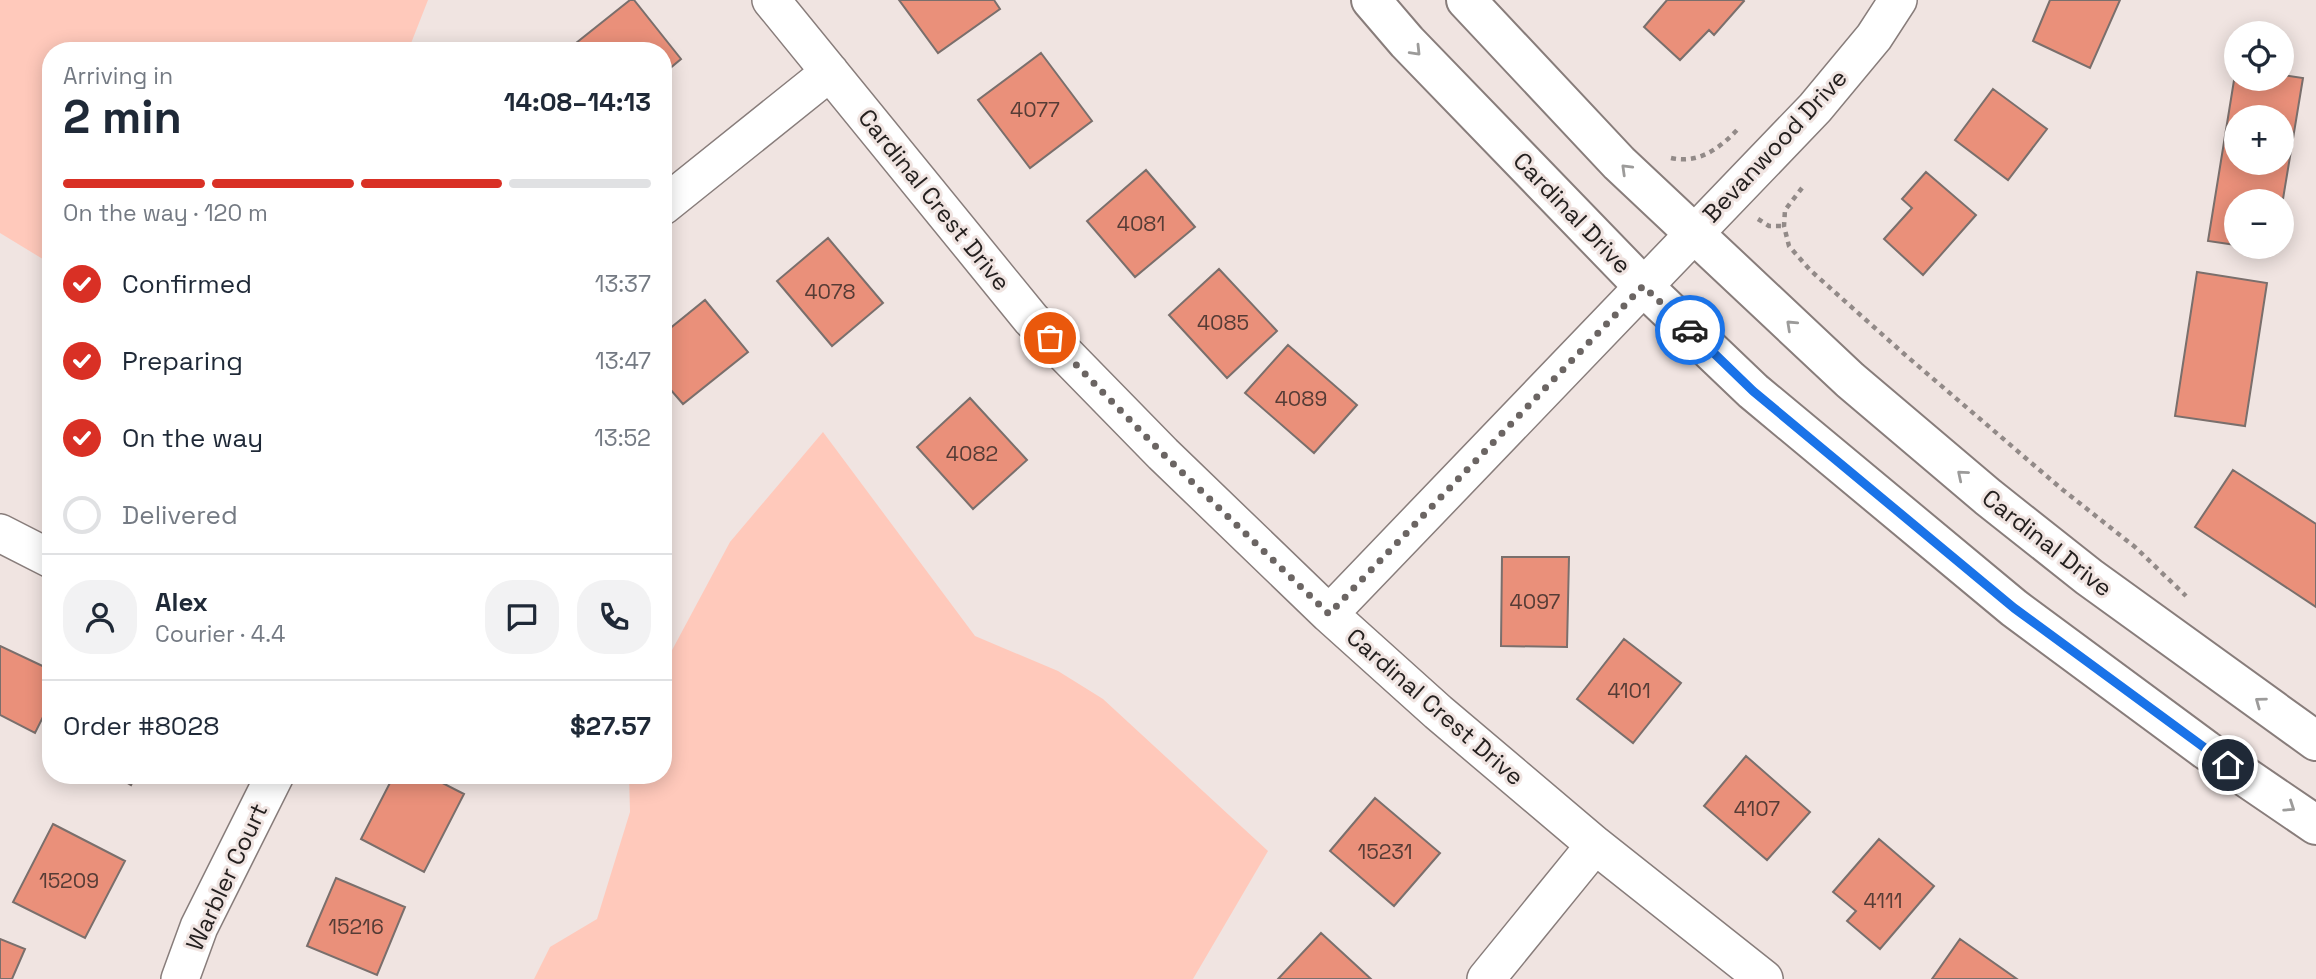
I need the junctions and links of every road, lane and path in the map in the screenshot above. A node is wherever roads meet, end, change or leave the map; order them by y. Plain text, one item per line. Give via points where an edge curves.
1 (771, 0) edge
2 (1371, 0) edge
3 (1466, 0) edge
4 (1898, 0) edge
5 (830, 72) junction
6 (1741, 126) dead end
7 (1668, 157) dead end
8 (1802, 188) dead end
9 (672, 199) edge
10 (1769, 226) dead end
11 (1784, 226) junction
12 (1694, 233) junction
13 (1643, 286) junction
14 (0, 533) edge
15 (42, 554) edge
16 (2187, 597) dead end
17 (1329, 614) junction
18 (2316, 741) edge
19 (270, 784) edge
20 (2316, 825) edge
21 (1595, 845) junction
22 (180, 979) edge
23 (1486, 979) edge
24 (1764, 979) edge

1 - 5 street, Cardinal Crest Drive
2 -> 13 main road, Cardinal Drive
12 -> 3 main road, Cardinal Drive via 1619,163
4 - 12 street, Bevanwood Drive via 1874,37 1815,108
5 - 9 street
5 - 17 street, Cardinal Crest Drive via 1031,319
6 - 7 path via 1703,156
8 - 11 path via 1785,210
10 - 11 path
11 - 16 path via 1789,246 1810,270 2135,547
12 - 13 street, Bevanwood Drive
18 -> 12 main road, Cardinal Drive via 2089,577 1988,497 1850,380
13 - 17 street, Bevanwood Drive
13 -> 20 main road, Cardinal Drive via 1753,391 2014,608
14 - 15 street
17 - 21 street, Cardinal Crest Drive
19 - 22 street, Warbler Court via 199,927
21 - 23 street
21 - 24 street, Cardinal Crest Drive

